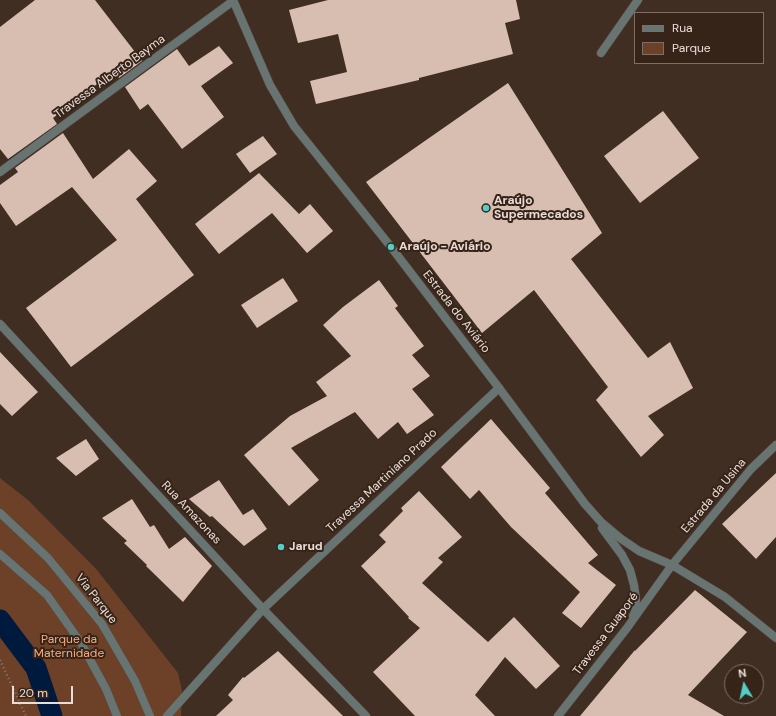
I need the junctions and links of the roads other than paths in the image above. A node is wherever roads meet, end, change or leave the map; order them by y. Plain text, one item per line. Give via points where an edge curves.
1 (233, 0) edge
2 (638, 0) edge
3 (602, 53) dead end
4 (0, 172) edge
5 (0, 324) edge
6 (499, 388) junction
7 (776, 445) edge
8 (585, 504) junction
9 (0, 513) edge
10 (0, 554) edge
11 (672, 565) junction
12 (263, 609) junction
13 (627, 628) junction
14 (776, 638) edge
15 (117, 716) edge
16 (150, 716) edge
17 (167, 716) edge
18 (366, 716) edge
19 (558, 716) edge

1 - 4 street, Travessa Alberto Bayma
1 - 6 street, Estrada do Aviário via 270,85 294,126
2 - 3 street
5 - 12 street, Rua Amazonas
6 - 8 street, Estrada do Aviário
6 - 12 street, Travessa Martiniano Prado
7 - 11 street, Estrada da Usina via 751,469
8 - 11 street, Estrada do Aviário via 620,538 639,551
8 - 13 street via 630,570 636,600 635,612
9 - 16 street, Via Parque via 48,558 102,624 135,680
10 - 15 street via 47,595 81,643 106,689
11 - 13 street, Travessa Guaporé
11 - 14 street, Estrada do Aviário via 726,597
12 - 17 street, Travessa Martiniano Prado
12 - 18 street, Rua Amazonas
13 - 19 street, Travessa Guaporé

